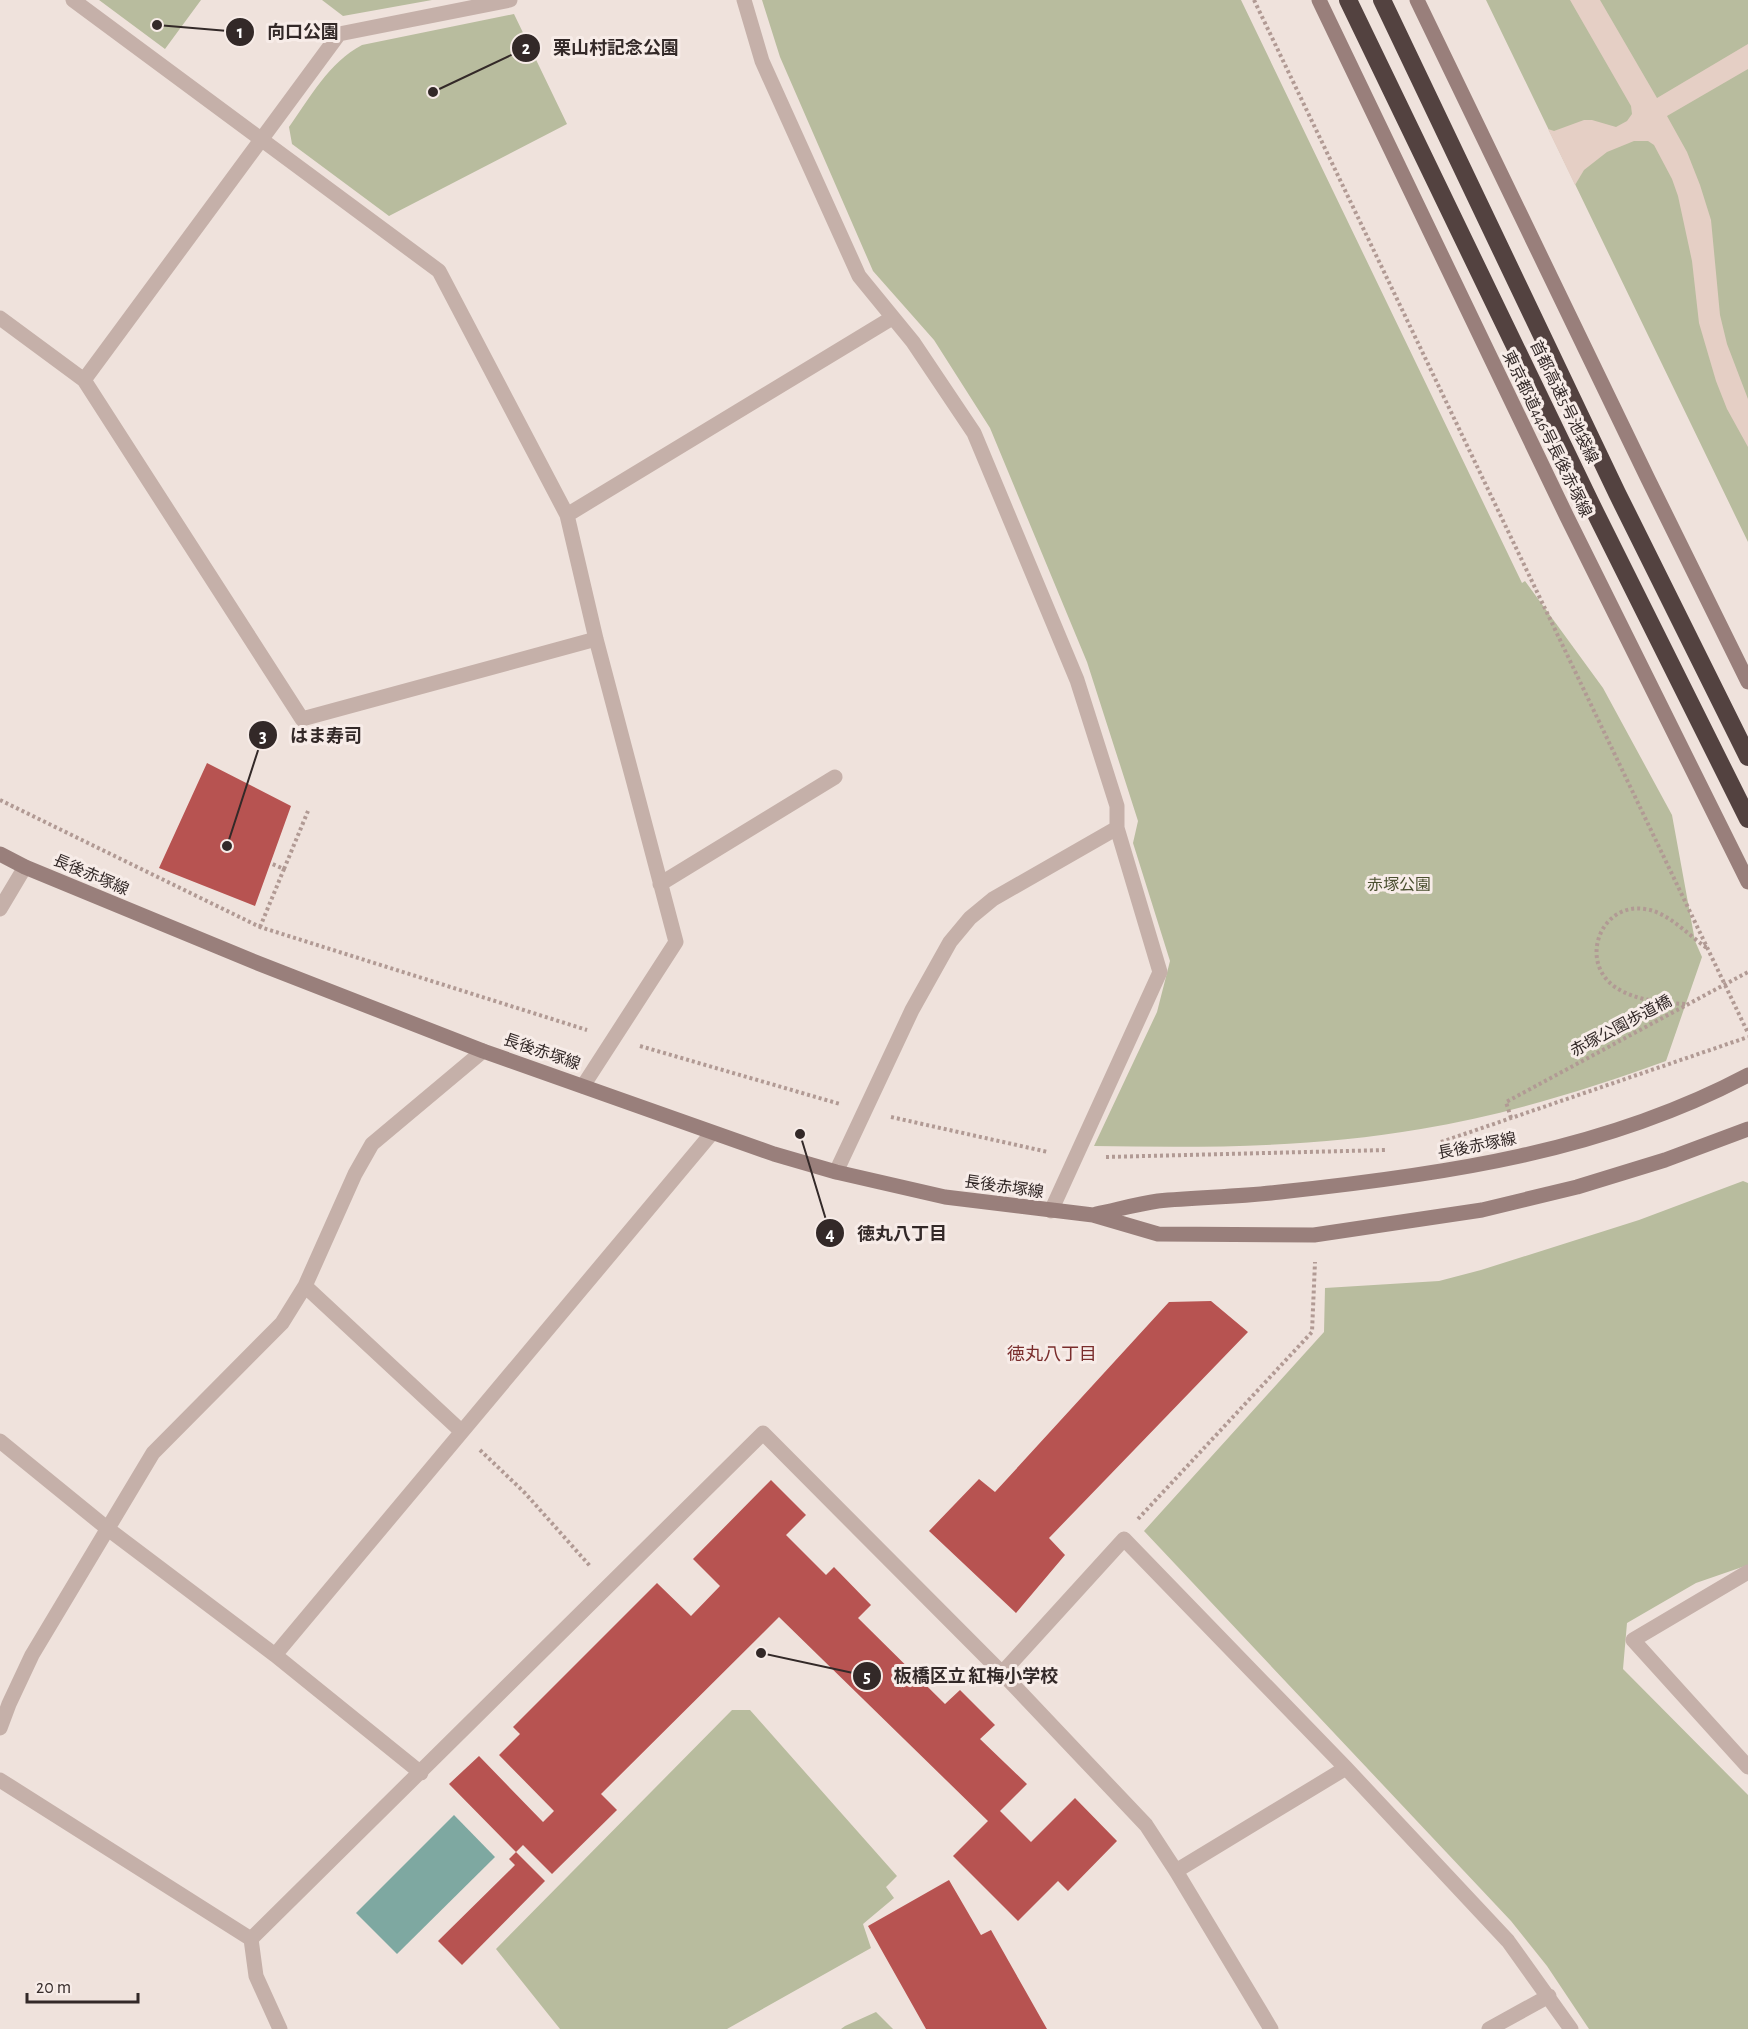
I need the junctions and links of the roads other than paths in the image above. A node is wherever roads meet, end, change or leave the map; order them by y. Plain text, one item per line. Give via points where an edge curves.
1 (73, 0) edge
2 (510, 0) edge
3 (744, 0) edge
4 (1319, 0) edge
5 (1348, 0) edge
6 (1382, 0) edge
7 (1417, 0) edge
8 (260, 139) junction
9 (0, 318) edge
10 (892, 318) junction
11 (84, 380) junction
12 (567, 515) junction
13 (596, 639) junction
14 (1748, 682) edge
15 (1748, 757) edge
16 (835, 777) dead end
17 (1748, 819) edge
18 (1117, 828) junction
19 (0, 854) edge
20 (25, 867) junction
21 (1748, 882) edge
22 (660, 884) junction
23 (0, 909) edge
24 (483, 1051) junction
25 (1748, 1075) edge
26 (583, 1086) junction
27 (1748, 1129) edge
28 (712, 1133) junction
29 (836, 1172) junction
30 (1051, 1211) junction
31 (1093, 1215) junction
32 (306, 1286) junction
33 (461, 1431) junction
34 (2, 1447) edge
35 (108, 1529) junction
36 (1748, 1572) edge
37 (275, 1655) junction
38 (1002, 1673) junction
39 (0, 1728) edge
40 (1748, 1767) edge
41 (1346, 1768) junction
42 (421, 1773) junction
43 (0, 1780) edge
44 (1176, 1871) junction
45 (251, 1939) junction
46 (1549, 1996) junction
47 (280, 2029) edge
48 (1272, 2029) edge
49 (1489, 2029) edge
50 (1571, 2029) edge

1 - 8 street
2 - 8 street via 339,34
3 - 10 street via 762,61 859,276
4 - 21 main road, 東京都道446号長後赤塚線 via 1567,517
5 - 17 highway, 首都高速5号池袋線
6 - 15 highway, 首都高速5号池袋線 via 1611,483
7 - 14 main road
8 - 11 street
8 - 12 street via 439,272
9 - 11 street
10 - 12 street
10 - 18 street via 913,342 974,433 1077,680 1117,806
11 - 13 street via 302,718
12 - 13 street
13 - 22 street
16 - 22 street
18 - 29 street via 993,899 950,942 912,1010
18 - 30 street via 1160,972
19 - 20 main road, 長後赤塚線
20 - 23 street
20 - 24 main road, 長後赤塚線
22 - 26 street via 676,942
24 - 26 main road, 長後赤塚線
24 - 32 street via 372,1144
25 - 31 main road, 長後赤塚線 via 1635,1125 1556,1149 1475,1166 1345,1185 1156,1202
26 - 28 main road, 長後赤塚線
27 - 31 main road, 長後赤塚線 via 1665,1160 1503,1205 1314,1235 1158,1234
28 - 29 main road, 長後赤塚線
28 - 33 street
29 - 30 main road, 長後赤塚線 via 945,1197
30 - 31 main road, 長後赤塚線
32 - 33 street
32 - 35 street via 282,1323 153,1453
33 - 37 street
34 - 35 street
35 - 37 street
35 - 39 street via 32,1655
36 - 40 street via 1633,1640
37 - 42 street
38 - 41 street via 1124,1539
38 - 42 street via 764,1433
38 - 44 street via 1146,1825
41 - 44 street
41 - 46 street via 1508,1941
42 - 45 street
43 - 45 street
44 - 48 street
45 - 47 street via 256,1976
46 - 49 street
46 - 50 street

